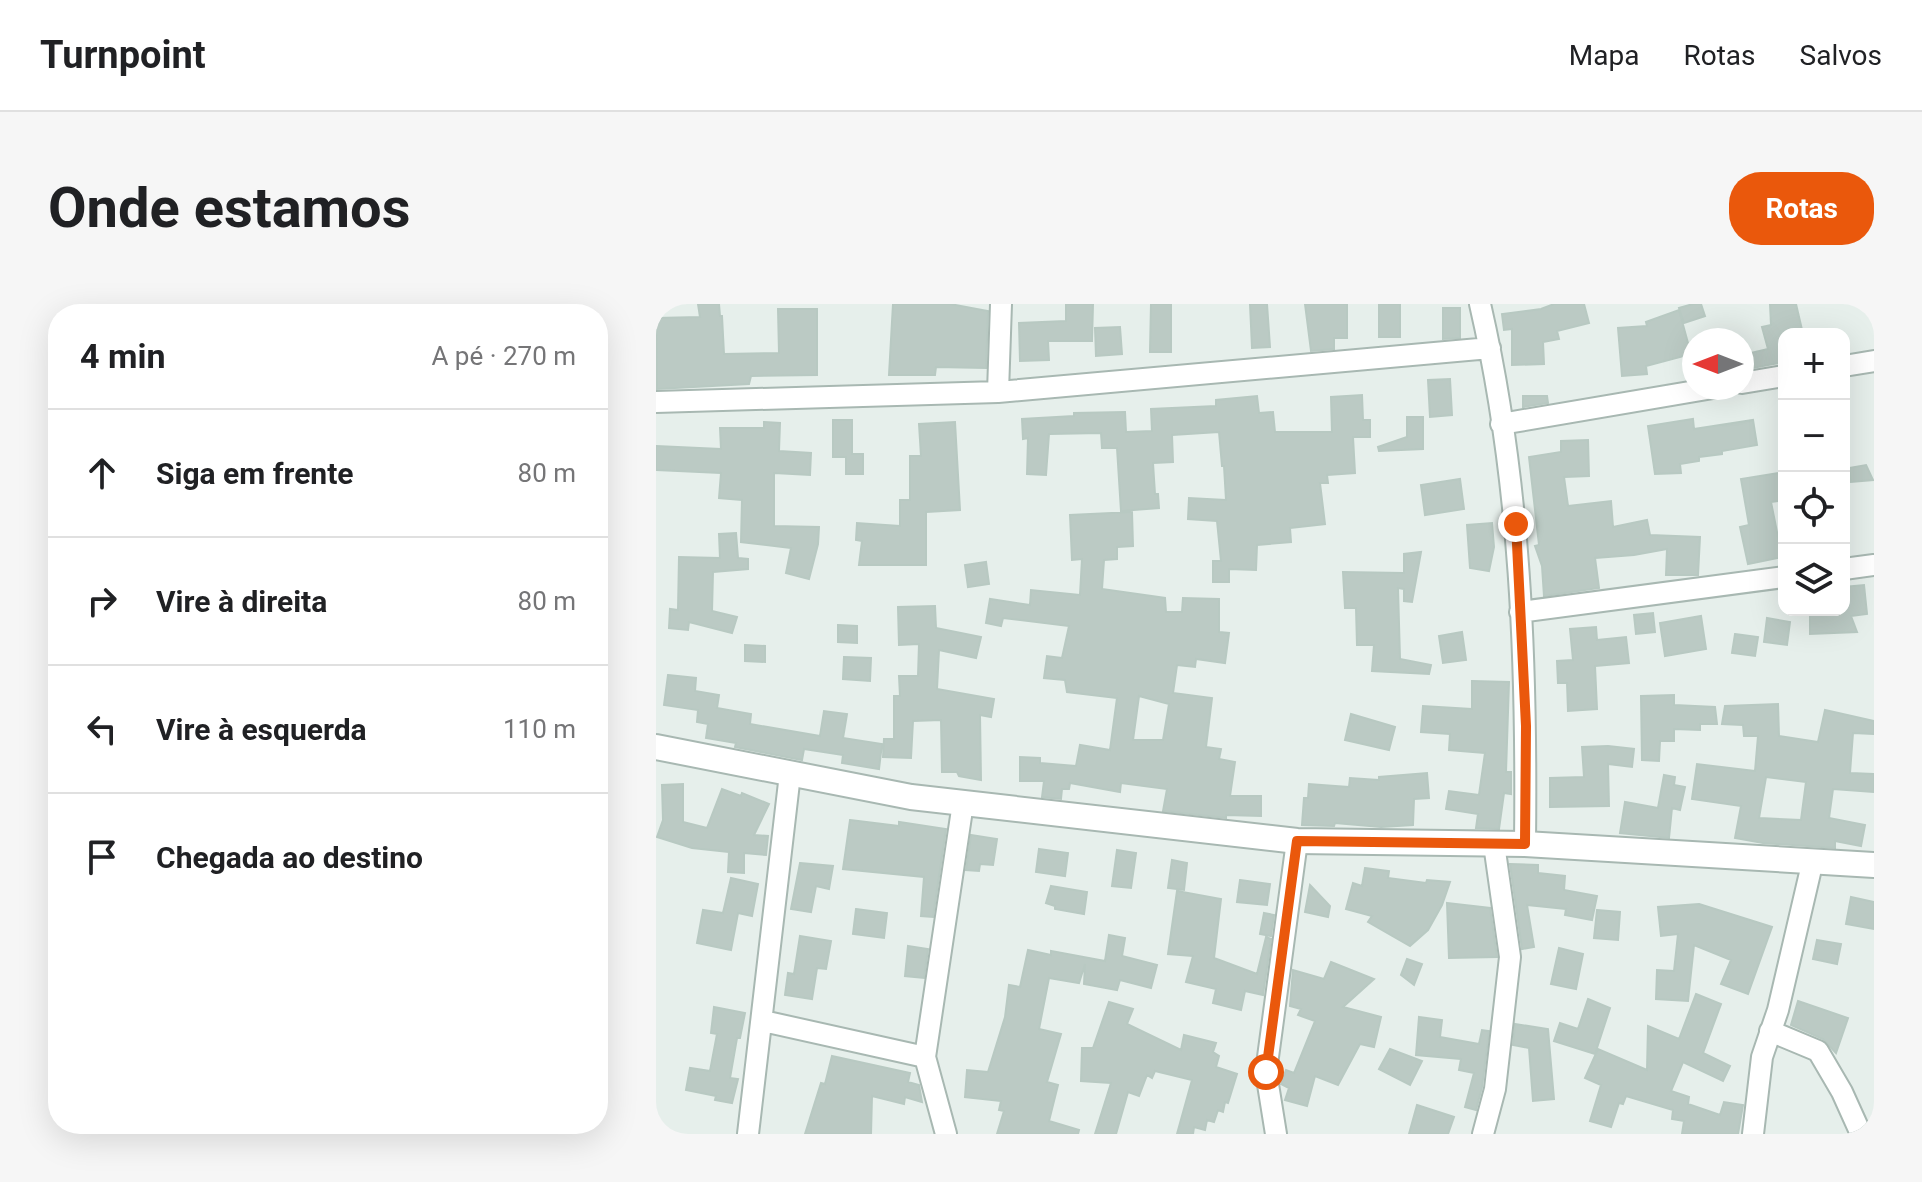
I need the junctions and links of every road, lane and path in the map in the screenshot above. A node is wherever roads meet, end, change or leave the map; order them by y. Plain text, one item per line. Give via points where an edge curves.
1 (1001, 304) edge
2 (1480, 304) edge
3 (1490, 348) junction
4 (1874, 361) edge
5 (1850, 365) edge
6 (1778, 377) edge
7 (1754, 381) edge
8 (998, 392) junction
9 (1682, 393) edge
10 (656, 402) edge
11 (1501, 424) junction
12 (1874, 565) edge
13 (1850, 568) edge
14 (1778, 578) edge
15 (1520, 612) junction
16 (656, 747) edge
17 (790, 774) junction
18 (963, 803) junction
19 (1297, 841) junction
20 (1494, 844) junction
21 (1525, 844) junction
22 (1813, 860) junction
23 (1874, 865) edge
24 (763, 1021) junction
25 (1770, 1031) junction
26 (925, 1057) junction
27 (748, 1134) edge
28 (946, 1134) edge
29 (1276, 1134) edge
30 (1483, 1134) edge
31 (1753, 1134) edge
32 (1861, 1134) edge

1 - 8 street
2 - 3 street
3 - 8 street
3 - 11 street
4 - 5 street
6 - 7 street
8 - 10 street
9 - 11 street
11 - 15 street via 1516,524
12 - 13 street
14 - 15 street
15 - 21 street
16 - 17 street
17 - 18 street
17 - 24 street
18 - 19 street
18 - 26 street
19 - 20 street
19 - 29 street via 1266,1072
20 - 21 street
20 - 30 street via 1510,957 1495,1089
21 - 22 street
22 - 23 street
22 - 25 street
24 - 26 street
24 - 27 street
25 - 31 street
25 - 32 street via 1818,1051
26 - 28 street

